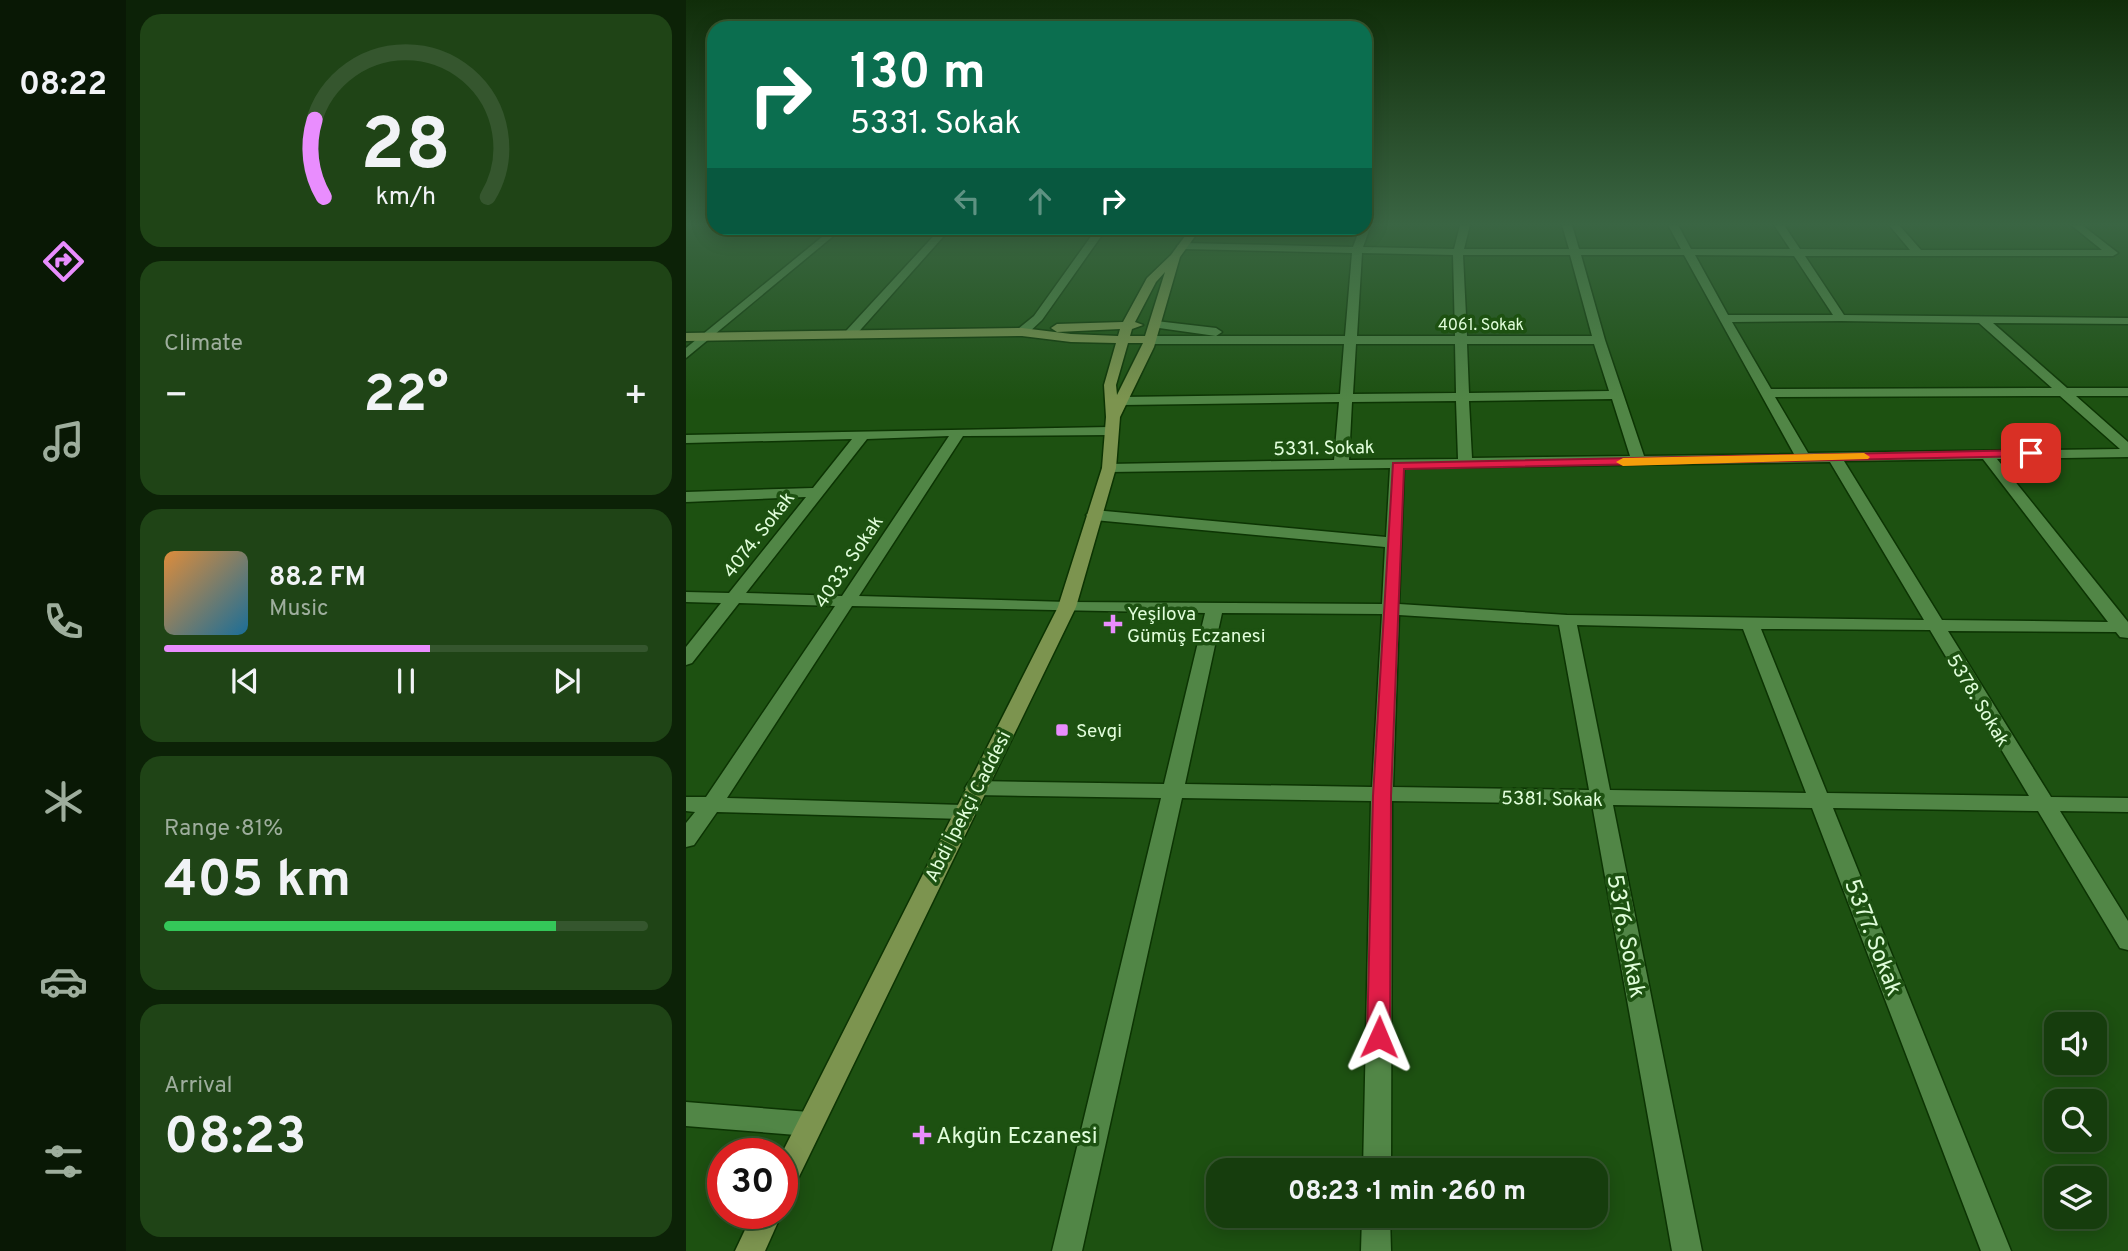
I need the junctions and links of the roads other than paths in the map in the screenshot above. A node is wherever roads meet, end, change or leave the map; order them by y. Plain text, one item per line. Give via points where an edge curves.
1 (770, 283) edge
2 (896, 283) edge
3 (1063, 283) edge
4 (1149, 283) edge
5 (1168, 283) edge
6 (1355, 283) edge
7 (1458, 283) edge
8 (1582, 283) edge
9 (1705, 283) edge
10 (1816, 283) edge
11 (1164, 298) junction
12 (1140, 299) junction
13 (1724, 318) junction
14 (1841, 318) junction
15 (1981, 319) junction
16 (2112, 321) junction
17 (2128, 321) edge
18 (1127, 325) junction
19 (1156, 325) junction
20 (1083, 326) junction
21 (1187, 328) junction
22 (1022, 332) junction
23 (850, 334) junction
24 (2128, 335) edge
25 (686, 337) edge
26 (705, 337) junction
27 (1059, 337) junction
28 (1243, 338) junction
29 (1121, 340) junction
30 (1150, 340) junction
31 (1352, 340) junction
32 (1459, 340) junction
33 (1599, 340) junction
34 (1198, 341) junction
35 (686, 354) edge
36 (1116, 359) junction
37 (1142, 361) junction
38 (2062, 390) junction
39 (2128, 392) edge
40 (1767, 393) junction
41 (1617, 395) junction
42 (1462, 397) junction
43 (1347, 398) junction
44 (1122, 401) junction
45 (1112, 424) junction
46 (959, 432) junction
47 (863, 434) junction
48 (686, 439) edge
49 (2128, 451) edge
50 (1985, 453) junction
51 (1834, 457) junction
52 (1804, 458) junction
53 (1639, 462) junction
54 (1465, 464) junction
55 (1341, 466) junction
56 (1397, 466) junction
57 (1109, 468) junction
58 (817, 492) junction
59 (686, 497) edge
60 (1094, 515) junction
61 (1394, 543) junction
62 (686, 597) edge
63 (734, 598) junction
64 (846, 601) junction
65 (1067, 607) junction
66 (1215, 608) junction
67 (1391, 609) junction
68 (1567, 620) junction
69 (1750, 623) junction
70 (1934, 626) junction
71 (2126, 630) edge
72 (686, 659) edge
73 (975, 788) junction
74 (1174, 791) junction
75 (1382, 796) junction
76 (1601, 798) junction
77 (1822, 801) junction
78 (686, 804) edge
79 (711, 805) junction
80 (2128, 805) edge
81 (2044, 806) junction
82 (963, 812) junction
83 (686, 839) edge
84 (2128, 941) edge
85 (686, 1114) edge
86 (809, 1124) junction
87 (798, 1148) edge
88 (1377, 1158) edge
89 (1376, 1228) edge
90 (760, 1229) edge
91 (750, 1251) edge
92 (1067, 1251) edge
93 (1376, 1251) edge
94 (1687, 1251) edge
95 (1996, 1251) edge

1 - 26 street
2 - 23 street
3 - 22 street
4 - 12 main road, Abdi İpekçi Caddesi
5 - 11 main road, Abdi İpekçi Caddesi
6 - 31 street
7 - 32 street
8 - 33 street
9 - 13 street
10 - 14 street
11 - 19 main road, Abdi İpekçi Caddesi
11 - 21 street via 1169,312
12 - 18 main road, Abdi İpekçi Caddesi
12 - 20 main road via 1108,319
13 - 14 street
13 - 40 street
14 - 15 street
15 - 16 street
15 - 38 street
16 - 17 street
16 - 24 street
18 - 19 main road
18 - 20 main road
18 - 29 main road, Abdi İpekçi Caddesi
19 - 21 street, 4061. Sokak
19 - 30 main road, Abdi İpekçi Caddesi
20 - 22 main road
21 - 28 street, 4061. Sokak
22 - 23 main road
22 - 27 main road
23 - 26 main road
25 - 26 main road
26 - 35 street
27 - 29 main road
27 - 36 main road via 1099,345
28 - 31 street, 4061. Sokak
28 - 34 street, 4061. Sokak
29 - 30 main road
29 - 36 main road, Abdi İpekçi Caddesi
30 - 34 street, 4061. Sokak
30 - 37 main road, Abdi İpekçi Caddesi
31 - 32 street, 4061. Sokak
31 - 43 street
32 - 33 street, 4061. Sokak
32 - 42 street
33 - 41 street
34 - 37 street, 4061. Sokak via 1168,344
36 - 45 main road, Abdi İpekçi Caddesi via 1109,391
37 - 44 main road, Abdi İpekçi Caddesi
38 - 39 street
38 - 40 street
38 - 49 street
40 - 52 street
41 - 42 street
41 - 53 street
42 - 43 street
42 - 54 street
43 - 44 street
43 - 55 street
44 - 45 main road, Abdi İpekçi Caddesi
45 - 46 street
45 - 57 main road, Abdi İpekçi Caddesi
46 - 47 street
46 - 64 street, 4033. Sokak
47 - 48 street
47 - 58 street, 4074. Sokak
49 - 50 street, 5331. Sokak
50 - 51 street, 5331. Sokak
50 - 71 street
51 - 52 street, 5331. Sokak
51 - 70 street, 5378. Sokak
52 - 53 street, 5331. Sokak
53 - 54 street, 5331. Sokak
54 - 56 street, 5331. Sokak
55 - 56 street, 5331. Sokak
55 - 57 street, 5331. Sokak
56 - 61 street
57 - 60 main road, Abdi İpekçi Caddesi
58 - 59 street
58 - 63 street, 4074. Sokak
60 - 61 street
60 - 65 main road, Abdi İpekçi Caddesi
61 - 67 street
62 - 63 street
63 - 64 street
63 - 72 street, 4074. Sokak
64 - 65 street
64 - 79 street, 4033. Sokak
65 - 66 street
65 - 73 main road, Abdi İpekçi Caddesi
66 - 67 street
66 - 74 street
67 - 68 street
67 - 75 street
68 - 69 street
68 - 76 street, 5376. Sokak
69 - 70 street
69 - 77 street, 5377. Sokak
70 - 71 street
70 - 81 street, 5378. Sokak
73 - 74 street, 5381. Sokak
73 - 82 main road, Abdi İpekçi Caddesi
74 - 75 street, 5381. Sokak
74 - 92 street
75 - 76 street, 5381. Sokak
75 - 88 street
76 - 77 street, 5381. Sokak
76 - 94 street, 5376. Sokak
77 - 81 street, 5381. Sokak
77 - 95 street, 5377. Sokak
78 - 79 street
79 - 82 street
79 - 83 street, 4033. Sokak
80 - 81 street, 5381. Sokak
81 - 84 street, 5378. Sokak
82 - 86 main road, Abdi İpekçi Caddesi
85 - 86 street
86 - 87 main road, Abdi İpekçi Caddesi
89 - 93 street
90 - 91 main road

